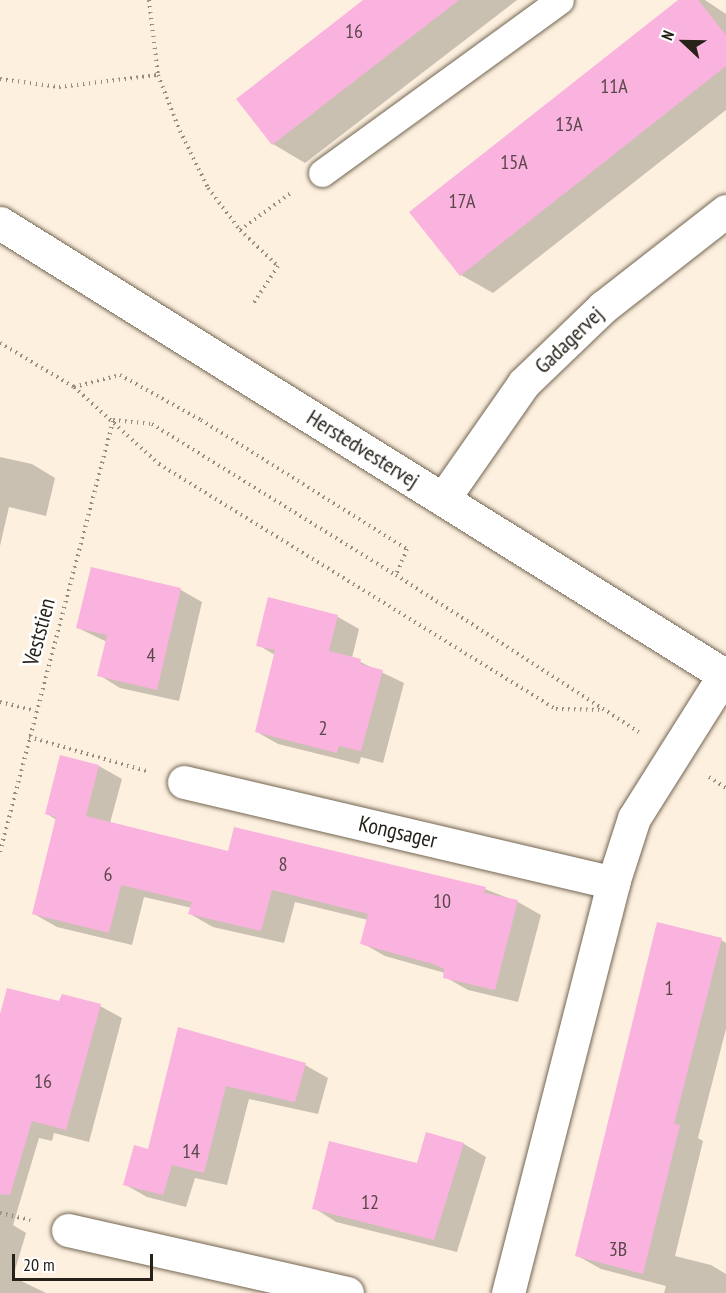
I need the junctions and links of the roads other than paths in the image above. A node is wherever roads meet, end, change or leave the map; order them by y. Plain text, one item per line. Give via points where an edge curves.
1 (560, 0) edge
2 (322, 173) dead end
3 (726, 211) edge
4 (0, 223) edge
5 (443, 499) junction
6 (725, 676) edge
7 (184, 782) road end
8 (613, 882) junction
9 (68, 1230) dead end
10 (347, 1293) edge
11 (508, 1293) edge

1 - 2 lane
3 - 5 street, Gadagervej via 603,307 524,383
4 - 5 street, Herstedvestervej
5 - 6 street, Herstedvestervej
6 - 8 street via 672,753 634,818
7 - 8 street, Kongsager
8 - 11 street
9 - 10 street

